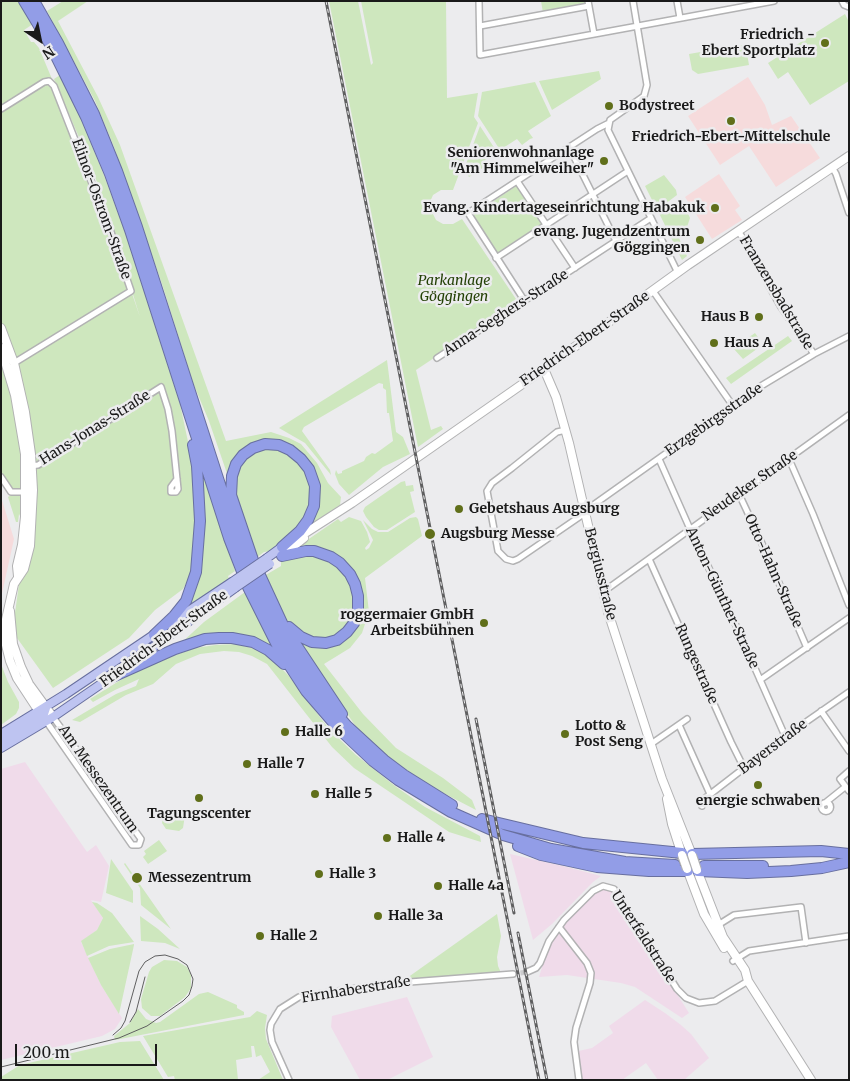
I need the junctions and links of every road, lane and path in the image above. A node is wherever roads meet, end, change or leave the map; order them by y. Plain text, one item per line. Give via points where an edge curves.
1 (24, 1) edge
2 (34, 1) edge
3 (480, 1) edge
4 (633, 1) edge
5 (677, 1) edge
6 (774, 1) edge
7 (842, 1) edge
8 (588, 4) edge
9 (849, 7) edge
10 (680, 18) junction
11 (480, 26) junction
12 (638, 26) junction
13 (594, 34) junction
14 (1, 109) edge
15 (609, 123) junction
16 (569, 147) junction
17 (849, 156) edge
18 (832, 167) junction
19 (628, 171) junction
20 (518, 181) junction
21 (593, 194) junction
22 (849, 213) edge
23 (651, 218) junction
24 (546, 225) junction
25 (738, 231) junction
26 (616, 240) junction
27 (496, 258) junction
28 (575, 268) junction
29 (678, 273) junction
30 (653, 291) junction
31 (524, 300) junction
32 (1, 328) edge
33 (849, 336) edge
34 (1, 348) edge
35 (814, 354) junction
36 (437, 358) dead end
37 (11, 364) junction
38 (544, 369) junction
39 (189, 387) junction
40 (186, 405) junction
41 (733, 406) junction
42 (849, 415) edge
43 (566, 430) junction
44 (658, 459) junction
45 (789, 459) junction
46 (28, 466) junction
47 (1, 477) edge
48 (177, 479) dead end
49 (25, 492) junction
50 (739, 494) junction
51 (231, 496) junction
52 (585, 513) junction
53 (690, 529) junction
54 (282, 552) junction
55 (649, 559) junction
56 (18, 576) junction
57 (234, 585) junction
58 (603, 592) junction
59 (849, 605) edge
60 (276, 610) junction
61 (849, 618) edge
62 (154, 635) junction
63 (6, 636) edge
64 (807, 648) junction
65 (23, 670) junction
66 (292, 671) junction
67 (110, 678) junction
68 (760, 680) junction
69 (849, 692) edge
70 (66, 694) junction
71 (821, 711) junction
72 (45, 715) junction
73 (688, 719) dead end
74 (679, 725) junction
75 (1, 734) edge
76 (785, 736) junction
77 (358, 737) junction
78 (1, 741) edge
79 (651, 744) junction
80 (1, 748) edge
81 (849, 751) edge
82 (744, 768) junction
83 (849, 771) edge
84 (847, 789) edge
85 (710, 794) junction
86 (827, 804) dead end
87 (702, 806) dead end
88 (481, 822) junction
89 (849, 854) edge
90 (683, 857) junction
91 (849, 862) edge
92 (696, 868) junction
93 (718, 925) junction
94 (559, 926) junction
95 (849, 936) edge
96 (806, 943) junction
97 (735, 959) junction
98 (527, 972) tunnel mouth
99 (512, 974) tunnel mouth
100 (748, 980) junction
101 (289, 1080) edge
102 (579, 1080) edge
103 (811, 1080) edge

1 - 40 highway via 51,46 110,174
2 - 39 highway via 94,114 117,171
3 - 11 street
4 - 12 street
5 - 10 street
6 - 10 street
7 - 9 street
8 - 11 street
8 - 13 street
10 - 12 street
11 - 13 street via 480,56
12 - 13 street
12 - 15 street via 646,90 644,96
14 - 37 street, Elinor-Ostrom-Straße via 44,82 54,86 131,292
15 - 16 street
15 - 19 street via 610,135
16 - 20 street
16 - 21 street
17 - 18 street, Friedrich-Ebert-Straße
18 - 22 street
18 - 25 street, Friedrich-Ebert-Straße
19 - 21 street
19 - 23 street
20 - 24 street
20 - 27 street via 468,213
21 - 24 street
21 - 26 street
23 - 26 street, Anna-Seghers-Straße
23 - 29 street
24 - 27 street
24 - 28 street
25 - 29 street, Friedrich-Ebert-Straße
25 - 35 street, Franzensbadstraße via 760,263 782,307
26 - 28 street, Anna-Seghers-Straße
27 - 31 street
28 - 31 street, Anna-Seghers-Straße
29 - 30 street, Friedrich-Ebert-Straße
30 - 38 street, Friedrich-Ebert-Straße
30 - 41 street
31 - 36 street, Anna-Seghers-Straße
32 - 37 street
33 - 35 street, Erzgebirgsstraße
34 - 37 street
35 - 41 street, Erzgebirgsstraße
37 - 46 street via 25,412
38 - 43 street, Bergiusstraße
38 - 54 street, Friedrich-Ebert-Straße
39 - 51 highway via 206,422
39 - 77 highway via 236,534 266,608 286,648 309,681 329,708
40 - 62 highway via 197,466 200,521 196,572 180,609
40 - 66 highway via 248,587
41 - 44 street, Erzgebirgsstraße
42 - 45 street, Neudeker Straße
43 - 52 street, Bergiusstraße
43 - 52 street, Erzgebirgsstraße via 557,432 490,486 487,494 498,551 506,559 518,559
44 - 52 street, Erzgebirgsstraße
44 - 53 street, Anton-Günther-Straße
45 - 50 street, Neudeker Straße
45 - 59 street
46 - 48 street, Hans-Jonas-Straße via 38,465 161,387 172,431
46 - 49 street
46 - 56 street via 33,490 30,546 24,569
47 - 49 street via 11,492
49 - 56 street
50 - 53 street, Neudeker Straße
50 - 64 street, Otto-Hahn-Straße
51 - 54 highway via 232,476 240,459 253,448 279,444 305,464 314,486 314,504 308,520
51 - 60 highway via 253,560
52 - 58 street, Bergiusstraße
53 - 55 street, Neudeker Straße
53 - 68 street, Anton-Günther-Straße
54 - 57 main road, Friedrich-Ebert-Straße, bridge
54 - 60 highway via 314,551 340,563 355,584 358,611 347,632 331,642 322,643 295,634
55 - 58 street, Neudeker Straße
55 - 82 street, Rungestraße
56 - 63 street via 5,624
57 - 62 main road, Friedrich-Ebert-Straße
57 - 67 main road, Friedrich-Ebert-Straße
58 - 79 street, Bergiusstraße
60 - 77 highway via 294,643
61 - 64 street
62 - 70 main road, Friedrich-Ebert-Straße
63 - 65 street
63 - 72 street via 13,670
64 - 68 street
65 - 70 street via 43,697 54,699
65 - 72 street
66 - 67 highway via 253,642 232,638 205,639
66 - 88 highway via 338,728 373,761 424,797
67 - 72 main road, Friedrich-Ebert-Straße
68 - 76 street, Anton-Günther-Straße
69 - 71 street, Bayerstraße
70 - 72 main road, Friedrich-Ebert-Straße
71 - 76 street, Bayerstraße
71 - 81 street
72 - 72 street, Am Messezentrum via 132,845 139,845 141,839
72 - 75 main road, Friedrich-Ebert-Straße
72 - 78 main road
72 - 80 main road, Friedrich-Ebert-Straße
73 - 74 street
74 - 79 street
74 - 85 street
76 - 82 street, Bayerstraße
77 - 88 highway via 424,789
79 - 90 street, Bergiusstraße
82 - 85 street, Bayerstraße
83 - 84 street via 840,780
84 - 86 street
85 - 87 street, Bayerstraße
88 - 90 highway via 583,843
88 - 92 highway via 511,843 564,860 625,869
89 - 90 highway via 811,852
89 - 92 highway
90 - 92 street, Bergiusstraße, bridge
91 - 92 highway via 822,868 747,873
92 - 93 street
92 - 97 street via 704,914
93 - 96 street via 734,915 801,907
93 - 97 street
94 - 98 street via 549,940 540,963
94 - 100 street, Unterfeldstraße via 593,890 606,886 614,889 677,989 686,998 699,1003 715,1001
94 - 102 street via 591,972 575,1033 574,1052
95 - 96 street
96 - 97 street via 749,952
97 - 100 street via 745,970
99 - 101 street, Firnhaberstraße via 384,984 299,997 280,1009 270,1030
100 - 103 street

